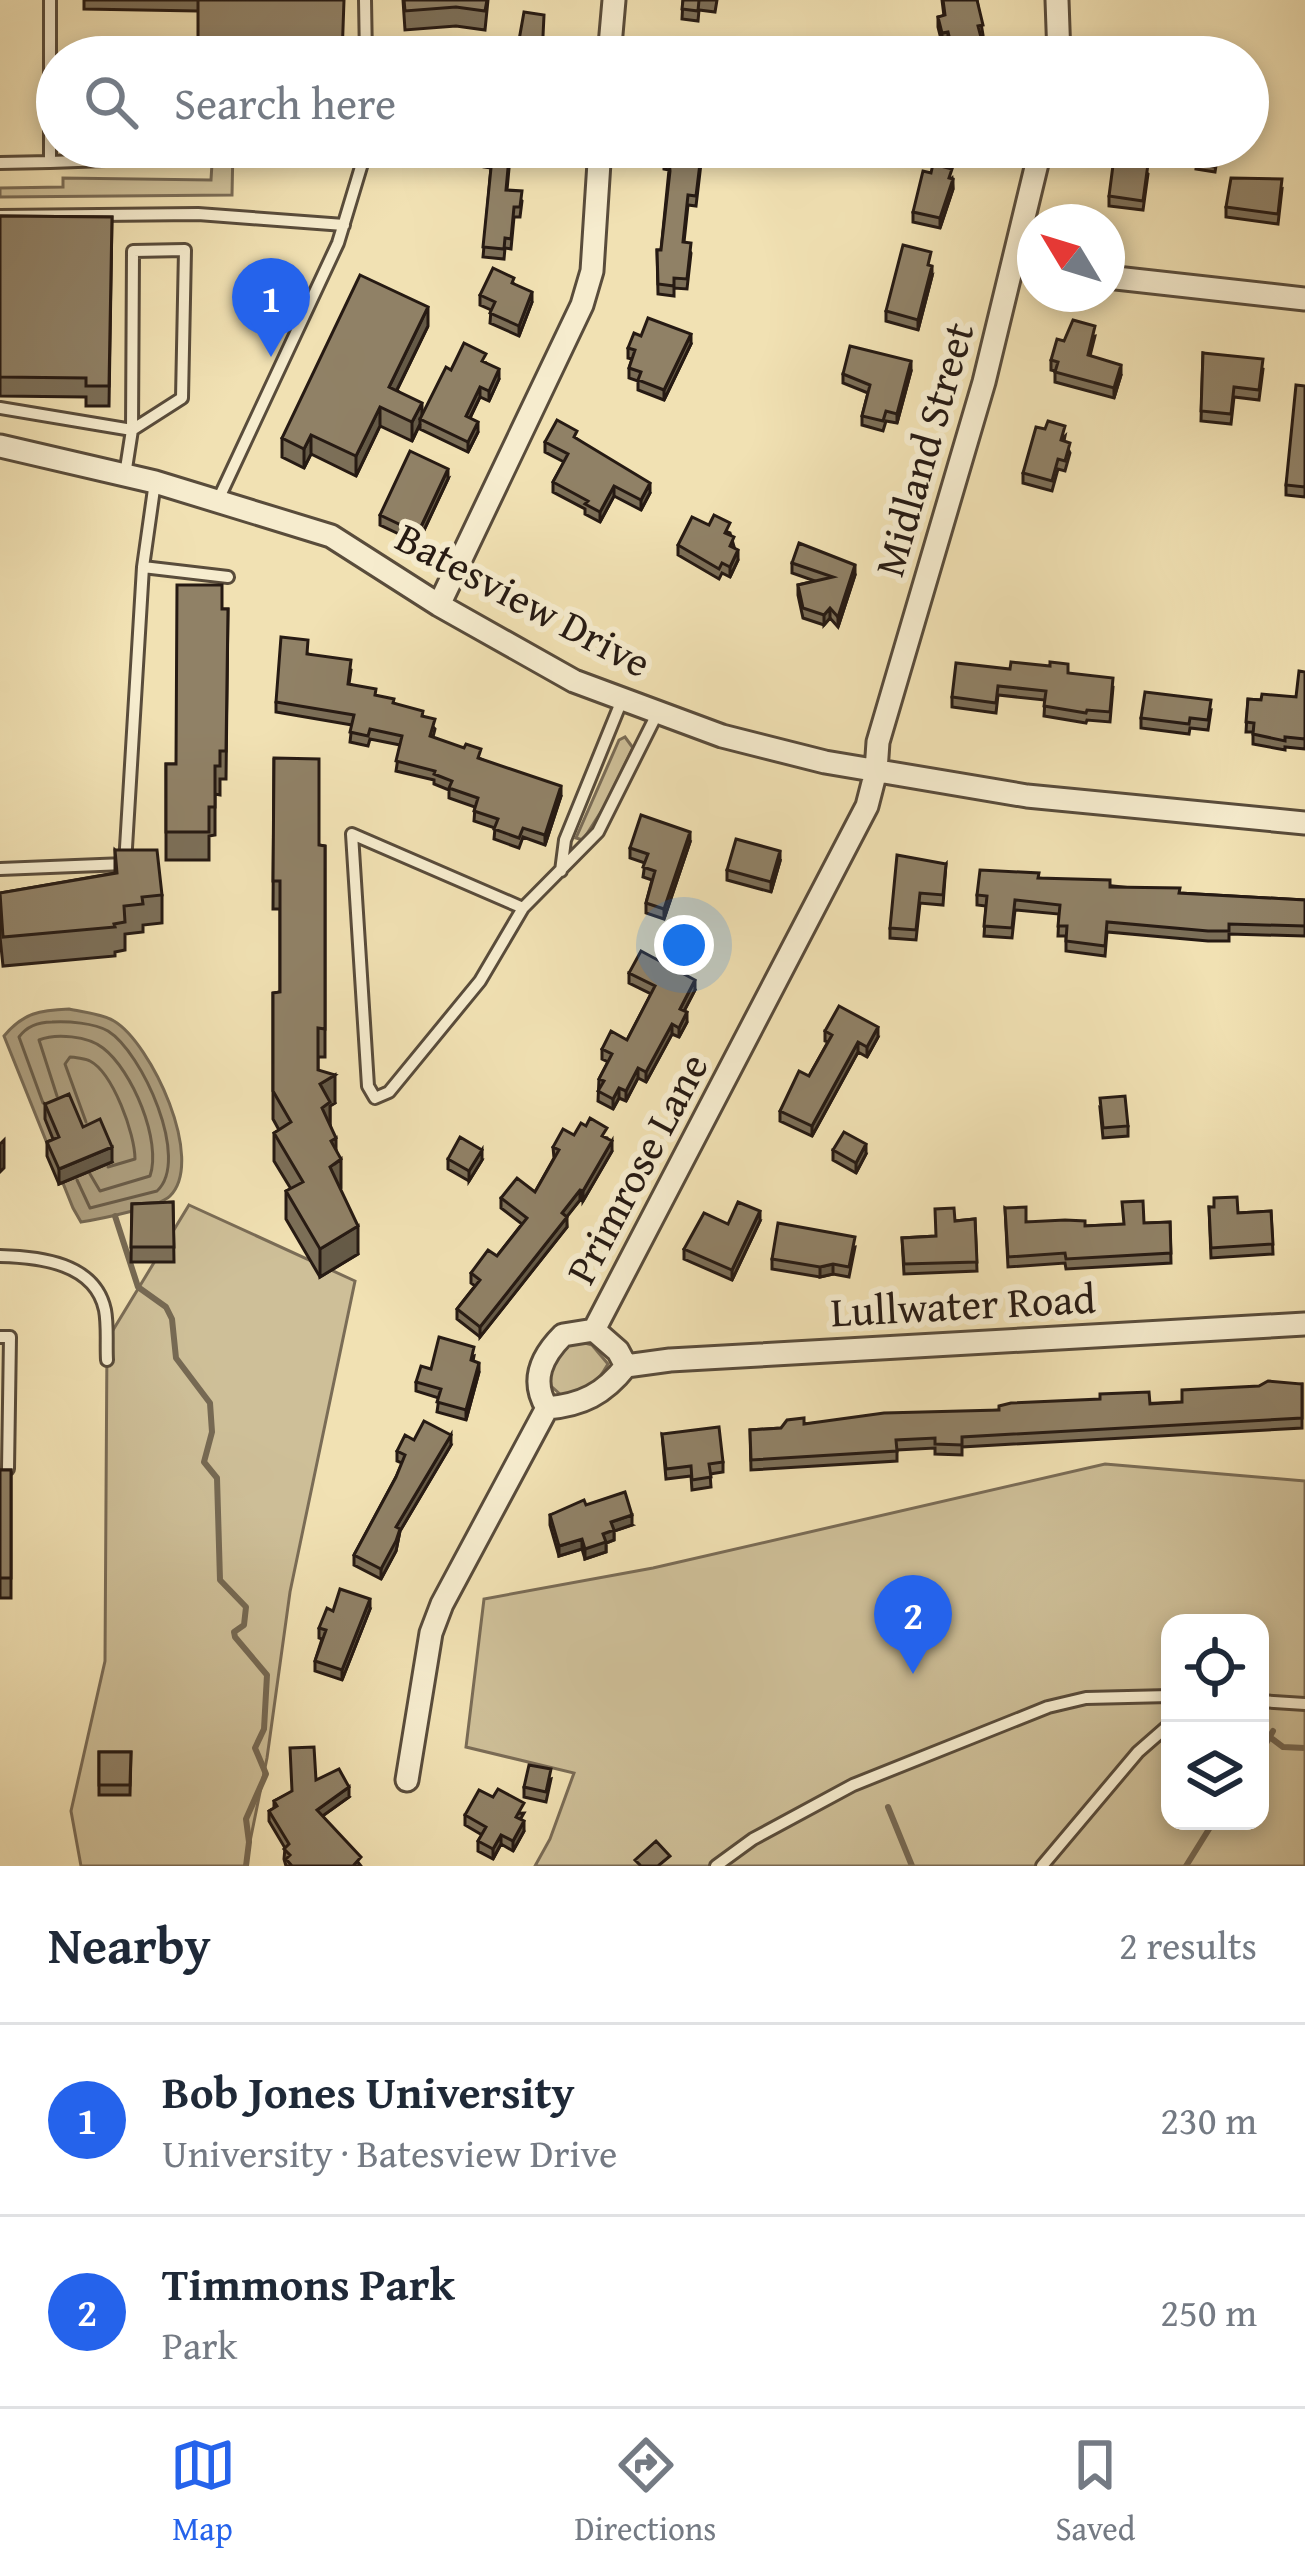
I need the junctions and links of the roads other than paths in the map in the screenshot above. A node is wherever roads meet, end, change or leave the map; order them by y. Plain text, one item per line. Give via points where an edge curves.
1 (50, 0) edge
2 (365, 0) edge
3 (614, 0) edge
4 (1057, 0) edge
5 (50, 36) edge
6 (366, 36) edge
7 (611, 36) edge
8 (1058, 36) edge
9 (36, 162) edge
10 (0, 163) edge
11 (361, 168) edge
12 (599, 168) edge
13 (1038, 168) edge
14 (1033, 204) edge
15 (0, 215) edge
16 (344, 225) junction
17 (1125, 280) edge
18 (1017, 294) edge
19 (1305, 299) edge
20 (0, 409) edge
21 (132, 430) junction
22 (0, 446) edge
23 (125, 475) junction
24 (154, 482) junction
25 (218, 500) junction
26 (143, 566) junction
27 (228, 577) dead end
28 (439, 605) junction
29 (622, 700) junction
30 (657, 715) junction
31 (876, 771) junction
32 (1305, 823) edge
33 (0, 869) edge
34 (560, 874) junction
35 (523, 908) junction
36 (0, 1256) edge
37 (1305, 1324) edge
38 (594, 1330) junction
39 (0, 1337) edge
40 (107, 1360) dead end
41 (626, 1366) junction
42 (547, 1408) junction
43 (8, 1469) edge
44 (1161, 1696) edge
45 (1269, 1701) edge
46 (1305, 1704) edge
47 (1161, 1732) edge
48 (406, 1780) dead end
49 (716, 1866) edge
50 (1042, 1866) edge

1 - 5 lane
2 - 6 lane
3 - 7 street
4 - 8 street
9 - 10 lane
11 - 16 lane
12 - 28 street via 582,305
13 - 14 street, Midland Street
15 - 16 lane via 197,214
16 - 25 lane
17 - 19 street
18 - 31 street, Midland Street via 887,710
20 - 21 lane
21 - 21 lane via 133,251 184,250 182,398
21 - 23 lane
22 - 23 street, Batesview Drive
23 - 24 street, Batesview Drive
24 - 25 street, Batesview Drive
24 - 26 lane
25 - 28 street, Batesview Drive via 331,536
26 - 27 lane
26 - 33 lane via 125,864
28 - 29 street, Batesview Drive
29 - 30 street, Batesview Drive
29 - 34 lane via 565,840
30 - 31 street, Batesview Drive
30 - 34 lane via 598,832
31 - 32 street, Batesview Drive via 1138,810
31 - 38 street, Primrose Lane via 868,806
34 - 35 lane
35 - 35 lane via 480,981 389,1092 375,1098 352,834
36 - 40 lane via 53,1262 87,1276 104,1306
37 - 41 street, Lullwater Road
38 - 41 street
38 - 42 street, Primrose Lane via 562,1335 543,1358 539,1392
39 - 43 lane via 10,1337
41 - 42 street via 610,1387 577,1405
42 - 48 street, Primrose Lane via 442,1604
44 - 49 lane via 1048,1707 853,1785
45 - 46 lane
47 - 50 lane

